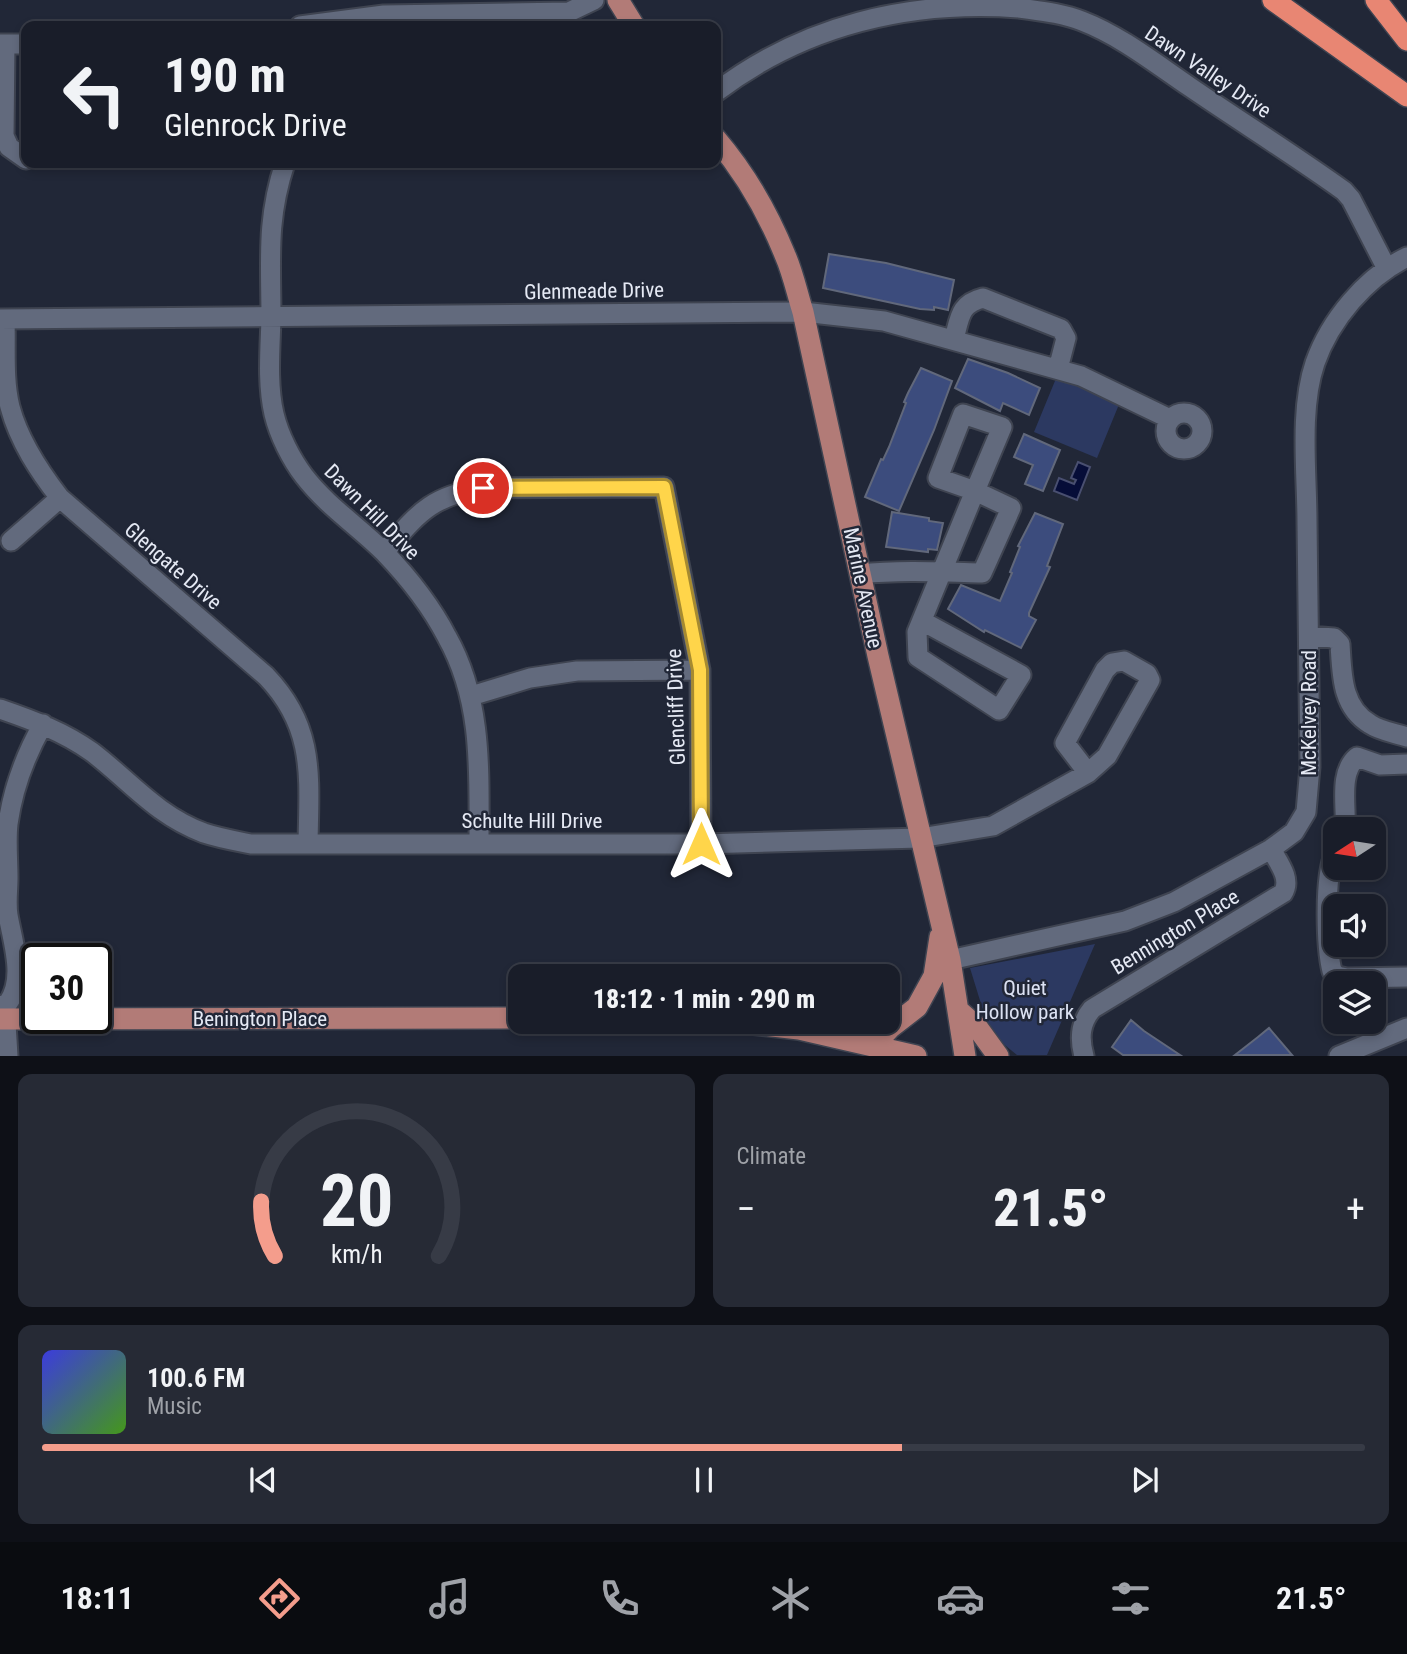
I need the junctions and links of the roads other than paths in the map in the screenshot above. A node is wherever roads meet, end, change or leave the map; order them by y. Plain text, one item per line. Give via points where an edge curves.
1 (594, 0) edge
2 (618, 0) edge
3 (1273, 0) edge
4 (1376, 0) edge
5 (339, 21) edge
6 (631, 21) edge
7 (1407, 40) edge
8 (2, 44) edge
9 (21, 44) edge
10 (721, 88) edge
11 (1407, 96) edge
12 (721, 145) edge
13 (21, 155) edge
14 (283, 168) edge
15 (1407, 257) edge
16 (1387, 269) junction
17 (803, 312) junction
18 (271, 317) junction
19 (2, 319) edge
20 (954, 339) junction
21 (1058, 369) junction
22 (1170, 419) dead end
23 (60, 498) junction
24 (11, 541) dead end
25 (384, 552) junction
26 (944, 572) junction
27 (860, 573) junction
28 (922, 621) junction
29 (1309, 636) junction
30 (700, 670) junction
31 (471, 696) junction
32 (0, 709) edge
33 (43, 724) junction
34 (1407, 737) edge
35 (1407, 764) edge
36 (1088, 774) junction
37 (1345, 817) edge
38 (920, 838) junction
39 (479, 843) junction
40 (308, 844) junction
41 (701, 844) junction
42 (1271, 849) junction
43 (1330, 880) edge
44 (8, 913) junction
45 (941, 925) junction
46 (0, 937) edge
47 (950, 960) junction
48 (1407, 977) edge
49 (958, 1010) junction
50 (3, 1012) edge
51 (508, 1018) edge
52 (1407, 1028) edge
53 (821, 1034) edge
54 (890, 1049) edge
55 (8, 1055) edge
56 (916, 1055) edge
57 (965, 1055) edge
58 (998, 1055) edge
59 (1084, 1055) edge
60 (1339, 1055) edge

1 - 5 street via 569,12 384,15
2 - 6 main road
3 - 11 highway
4 - 7 highway
8 - 9 street
8 - 13 street via 4,136
10 - 16 street, Dawn Valley Drive via 810,35 873,16 934,5 1049,12 1082,21 1123,43 1344,191
12 - 17 main road, Marine Avenue via 761,205 786,256
14 - 18 street, Dawn Hill Drive via 270,227
15 - 16 street, McKelvey Road
16 - 29 street, McKelvey Road via 1339,318 1315,363 1307,417
17 - 18 street, Glenmeade Drive
17 - 20 street, Glenmeade Drive via 884,321
17 - 27 main road, Marine Avenue
18 - 19 street, Glenmeade Drive
18 - 25 street, Dawn Hill Drive via 274,415 289,453 325,501
19 - 23 street, Glengate Drive via 10,408 25,446
20 - 21 street, Glenmeade Drive
20 - 21 street via 963,308 983,298 1061,329 1066,338
21 - 22 street, Glenmeade Drive
23 - 24 street
23 - 40 street, Glengate Drive via 280,691 305,738
25 - 30 street, Glencliff Drive via 416,516 456,492 664,487
25 - 31 street, Dawn Hill Drive via 420,594 448,638
26 - 26 street via 975,491 1011,508 982,573
26 - 27 street
26 - 28 street
27 - 38 main road, Marine Avenue
28 - 28 street via 917,632 918,657 999,710 1021,675
29 - 34 street via 1334,638 1340,644 1345,696 1357,712 1370,724
29 - 42 street, McKelvey Road via 1306,812 1294,832
30 - 31 street via 577,671 530,678
30 - 41 street, Glencliff Drive
31 - 39 street, Dawn Hill Drive via 478,735
32 - 33 street, Schulte Hill Drive
33 - 40 street, Schulte Hill Drive via 91,752 138,794 204,833 251,844
33 - 44 street via 18,776 10,813
35 - 37 street via 1380,765 1357,757 1349,764 1346,779
36 - 36 street, Schulte Hill Drive via 1065,743 1105,670 1124,661 1150,680 1107,756
36 - 38 street, Schulte Hill Drive via 993,826
38 - 41 street, Schulte Hill Drive
38 - 45 main road, Marine Avenue
39 - 40 street, Schulte Hill Drive
39 - 41 street, Schulte Hill Drive
42 - 47 street, McKelvey Road via 1144,916
42 - 59 street, Bennington Place via 1286,880 1283,893 1093,1009 1080,1036
43 - 48 street via 1332,971 1347,978
44 - 46 street
44 - 50 street via 16,964 14,997
45 - 47 main road, Marine Avenue
45 - 54 main road via 934,976 917,1007 890,1028
47 - 49 main road, Marine Avenue
49 - 57 main road, Marine Avenue
49 - 58 main road
50 - 51 main road, Benington Place
50 - 55 street
52 - 60 street
53 - 54 main road
54 - 56 main road

